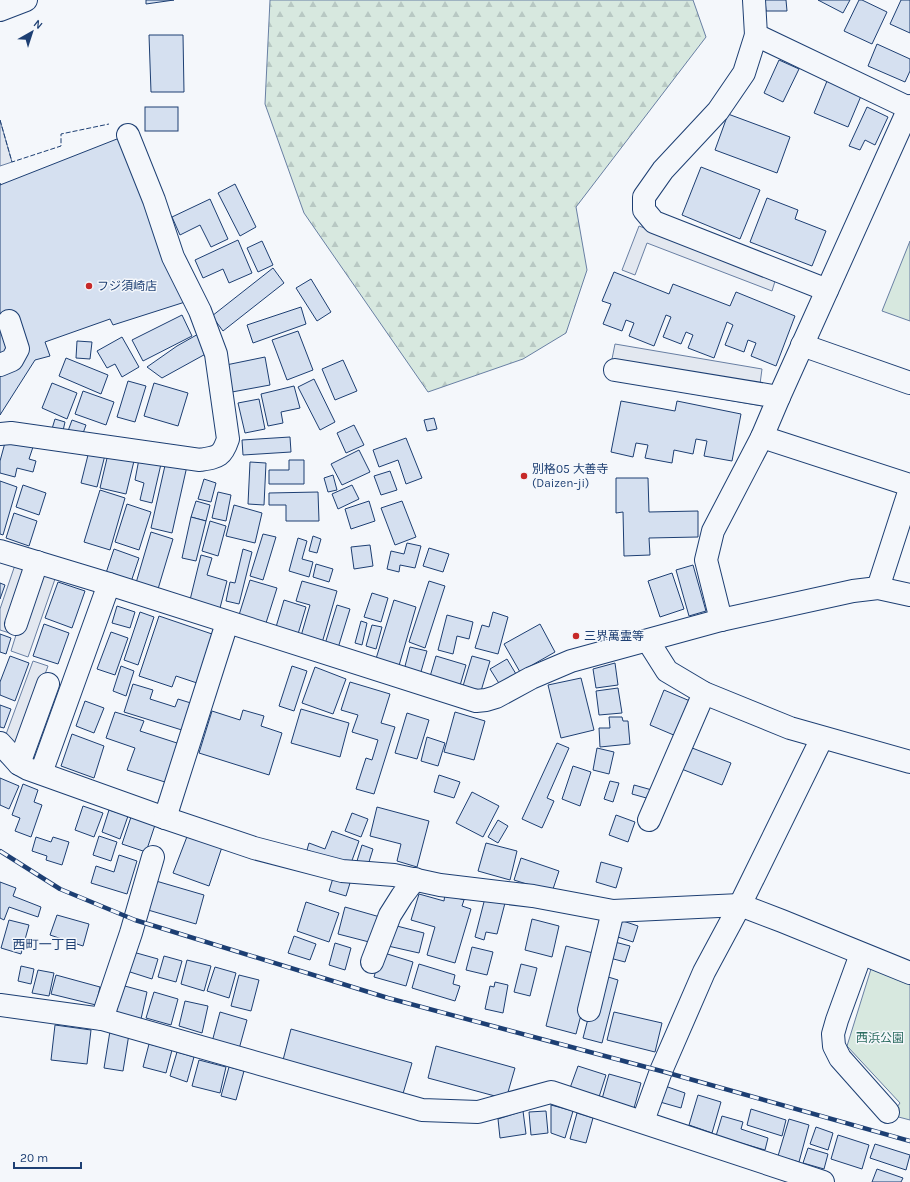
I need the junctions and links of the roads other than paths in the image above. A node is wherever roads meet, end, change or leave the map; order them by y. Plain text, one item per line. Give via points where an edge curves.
1 (26, 0) edge
2 (754, 0) edge
3 (0, 10) edge
4 (756, 35) junction
5 (909, 112) edge
6 (128, 135) dead end
7 (827, 290) junction
8 (9, 321) dead end
9 (802, 345) junction
10 (0, 365) edge
11 (615, 370) dead end
12 (910, 383) edge
13 (778, 397) junction
14 (0, 434) edge
15 (762, 437) junction
16 (910, 485) edge
17 (910, 489) edge
18 (0, 551) edge
19 (37, 562) junction
20 (109, 584) junction
21 (878, 588) junction
22 (910, 595) edge
23 (721, 620) junction
24 (227, 623) junction
25 (16, 624) dead end
26 (648, 641) junction
27 (48, 684) dead end
28 (704, 693) junction
29 (822, 738) junction
30 (0, 743) edge
31 (910, 762) edge
32 (19, 764) junction
33 (41, 773) junction
34 (165, 818) junction
35 (649, 820) dead end
36 (153, 857) dead end
37 (415, 879) junction
38 (740, 905) junction
39 (613, 911) junction
40 (861, 954) junction
41 (372, 962) dead end
42 (910, 973) edge
43 (0, 1005) edge
44 (589, 1010) dead end
45 (102, 1019) junction
46 (888, 1112) dead end
47 (643, 1121) junction
48 (823, 1182) edge

1 - 3 street
2 - 4 street
4 - 5 street
4 - 7 street via 744,73 718,111 663,170 644,197 644,210 654,222
5 - 7 street
6 - 14 street via 154,200 173,258 200,311 216,354 228,439 224,451 215,457 200,460 10,433
7 - 9 street
8 - 10 street via 18,349 12,360
9 - 12 street
9 - 13 street
11 - 13 street
13 - 15 street
15 - 16 street
15 - 23 street via 713,531 706,560
17 - 21 street
18 - 19 street
19 - 20 street
19 - 25 street
20 - 24 street
20 - 33 street
21 - 22 street
21 - 23 street via 853,590
23 - 26 street
24 - 26 street via 476,701 496,696 571,661
24 - 34 street
26 - 28 street via 667,672
27 - 32 street
28 - 29 street via 790,728
28 - 35 street
29 - 31 street
29 - 38 street
30 - 32 street
32 - 33 street
33 - 34 street
34 - 37 street via 254,848 342,871
36 - 45 street
37 - 39 street via 440,885 533,896
37 - 41 street via 390,915
38 - 39 street
38 - 40 street
38 - 47 street via 704,972 661,1071
39 - 44 street
40 - 42 street
40 - 46 street via 837,1020 833,1034 834,1046 840,1058
43 - 45 street
45 - 47 street via 422,1110 478,1112 551,1092
47 - 48 street

